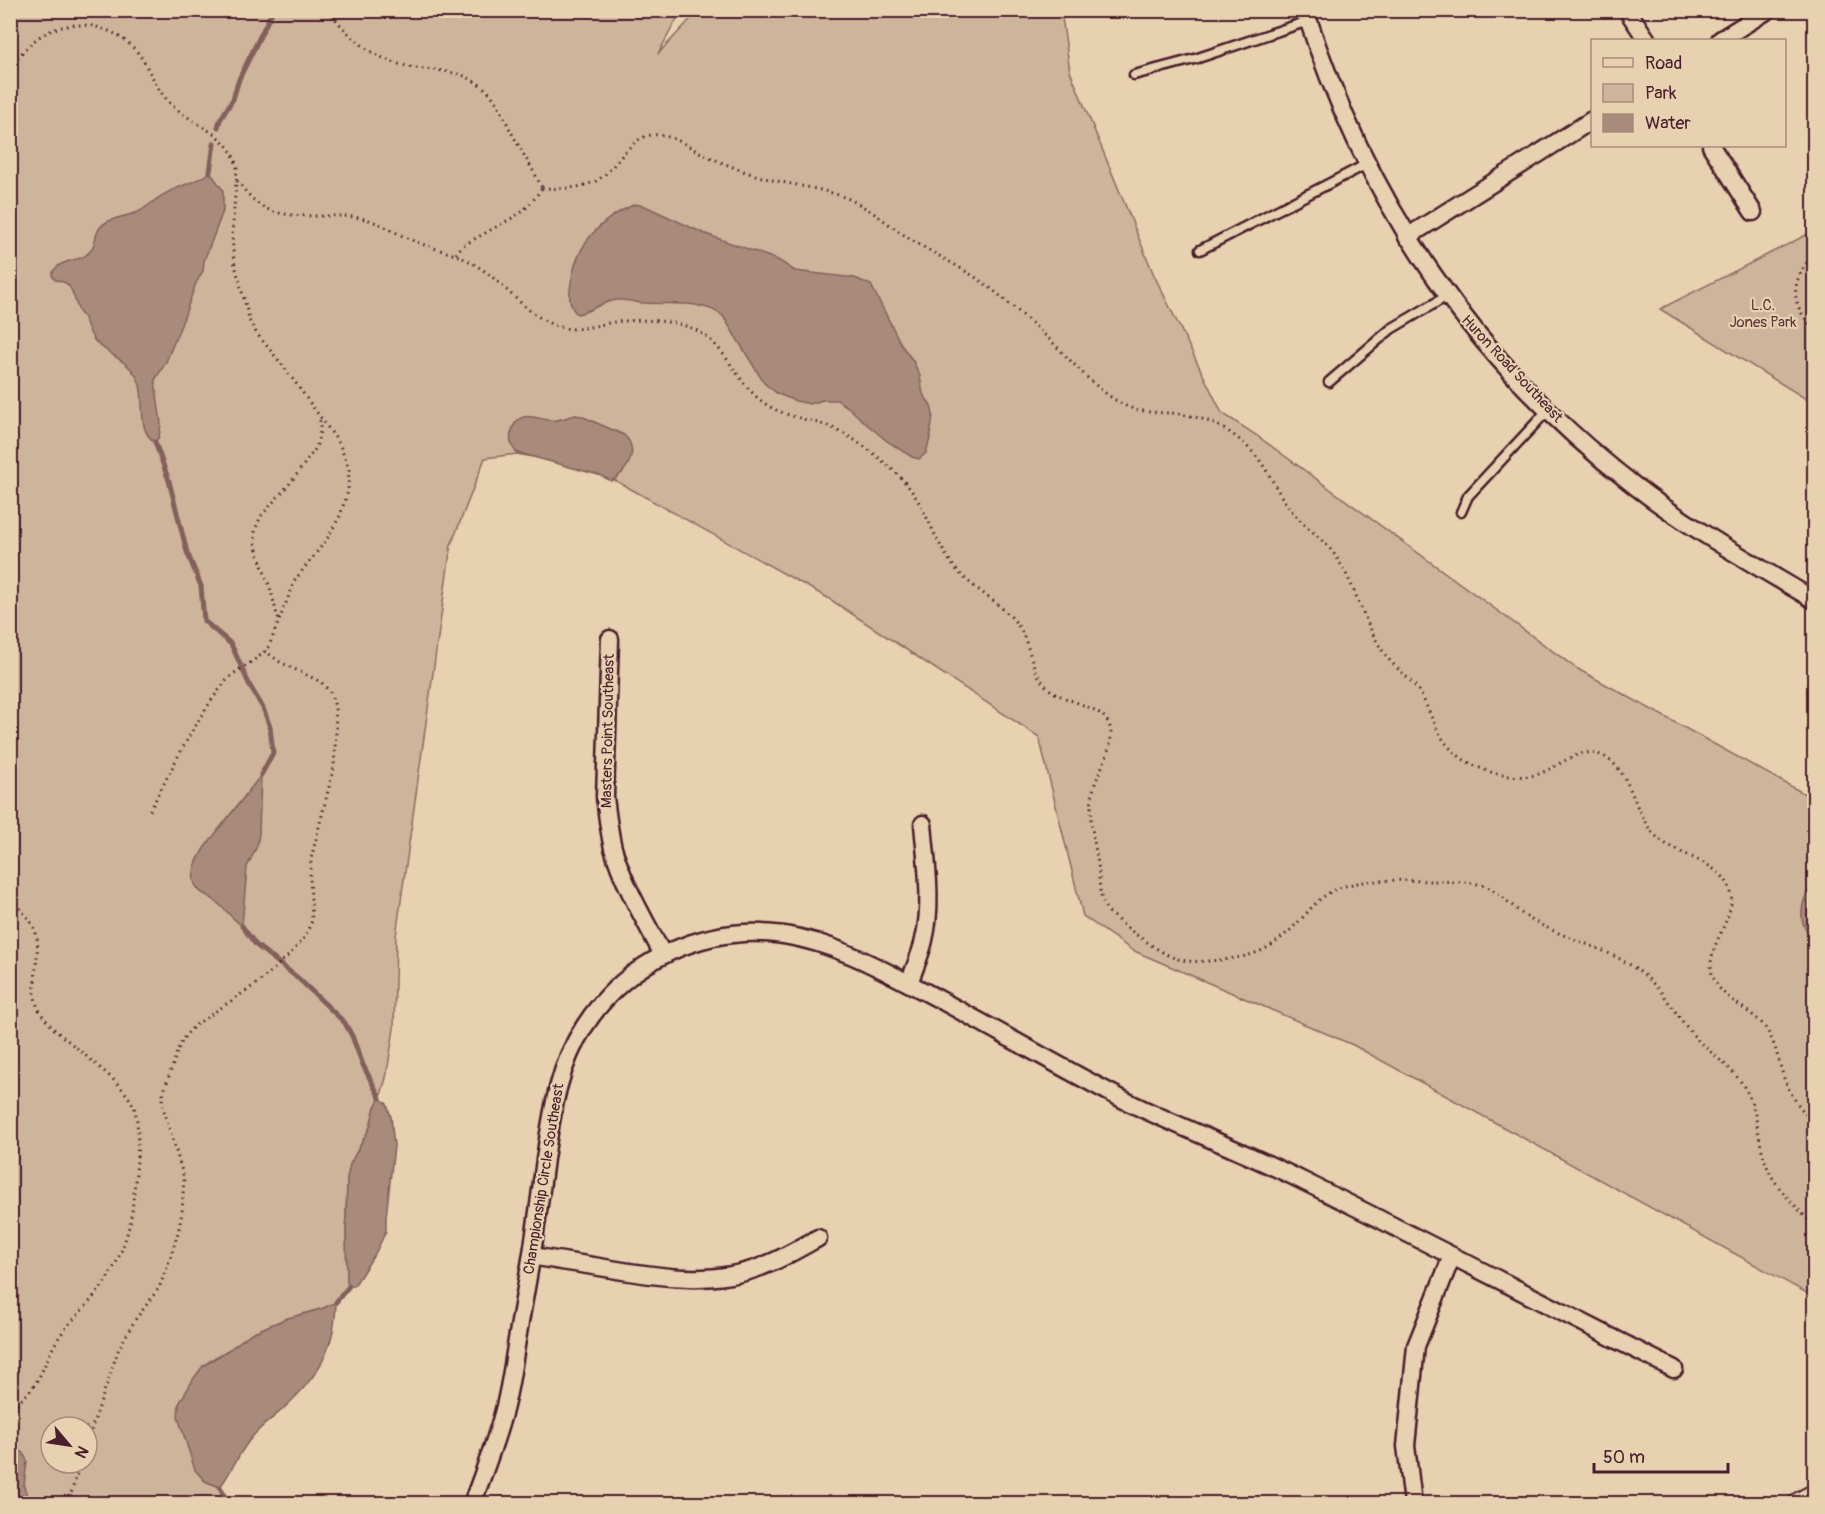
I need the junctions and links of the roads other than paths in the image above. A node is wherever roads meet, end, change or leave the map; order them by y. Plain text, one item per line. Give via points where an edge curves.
1 (1627, 10) edge
2 (1768, 10) edge
3 (1307, 16) edge
4 (1646, 39) edge
5 (1722, 39) edge
6 (1134, 75) dead end
7 (1591, 121) edge
8 (1712, 147) edge
9 (1366, 164) junction
10 (1753, 212) dead end
11 (1407, 237) junction
12 (1200, 250) dead end
13 (1448, 296) junction
14 (1329, 382) dead end
15 (1548, 410) junction
16 (1461, 512) dead end
17 (1815, 600) edge
18 (610, 639) dead end
19 (923, 824) dead end
20 (663, 955) junction
21 (909, 983) junction
22 (818, 1238) dead end
23 (532, 1256) junction
24 (1452, 1256) junction
25 (1674, 1370) dead end
26 (1815, 1497) edge
27 (472, 1503) edge
28 (1413, 1503) edge
29 (1801, 1503) edge

1 - 4 street
2 - 5 street
3 - 6 lane via 1198,58
3 - 9 street, Huron Road Southeast via 1331,85
7 - 11 street
8 - 10 street
9 - 11 street, Huron Road Southeast
9 - 12 lane
11 - 13 street, Huron Road Southeast
13 - 14 lane via 1391,329
13 - 15 street, Huron Road Southeast via 1492,351
15 - 16 lane via 1468,496
15 - 17 street, Huron Road Southeast via 1606,463 1654,499
18 - 20 street, Masters Point Southeast via 605,797 608,823 622,874
19 - 21 street via 928,914 924,940
20 - 21 street, Championship Circle Southeast via 694,942 732,934 785,935 831,948
20 - 23 street, Championship Circle Southeast via 615,988 592,1015 570,1052 552,1115
21 - 24 street, Championship Circle Southeast via 1127,1101 1302,1180
22 - 23 street via 758,1268 705,1279 651,1275
23 - 27 street, Championship Circle Southeast via 506,1402
24 - 25 street, Championship Circle Southeast
24 - 28 street via 1416,1346 1406,1446
26 - 29 main road

